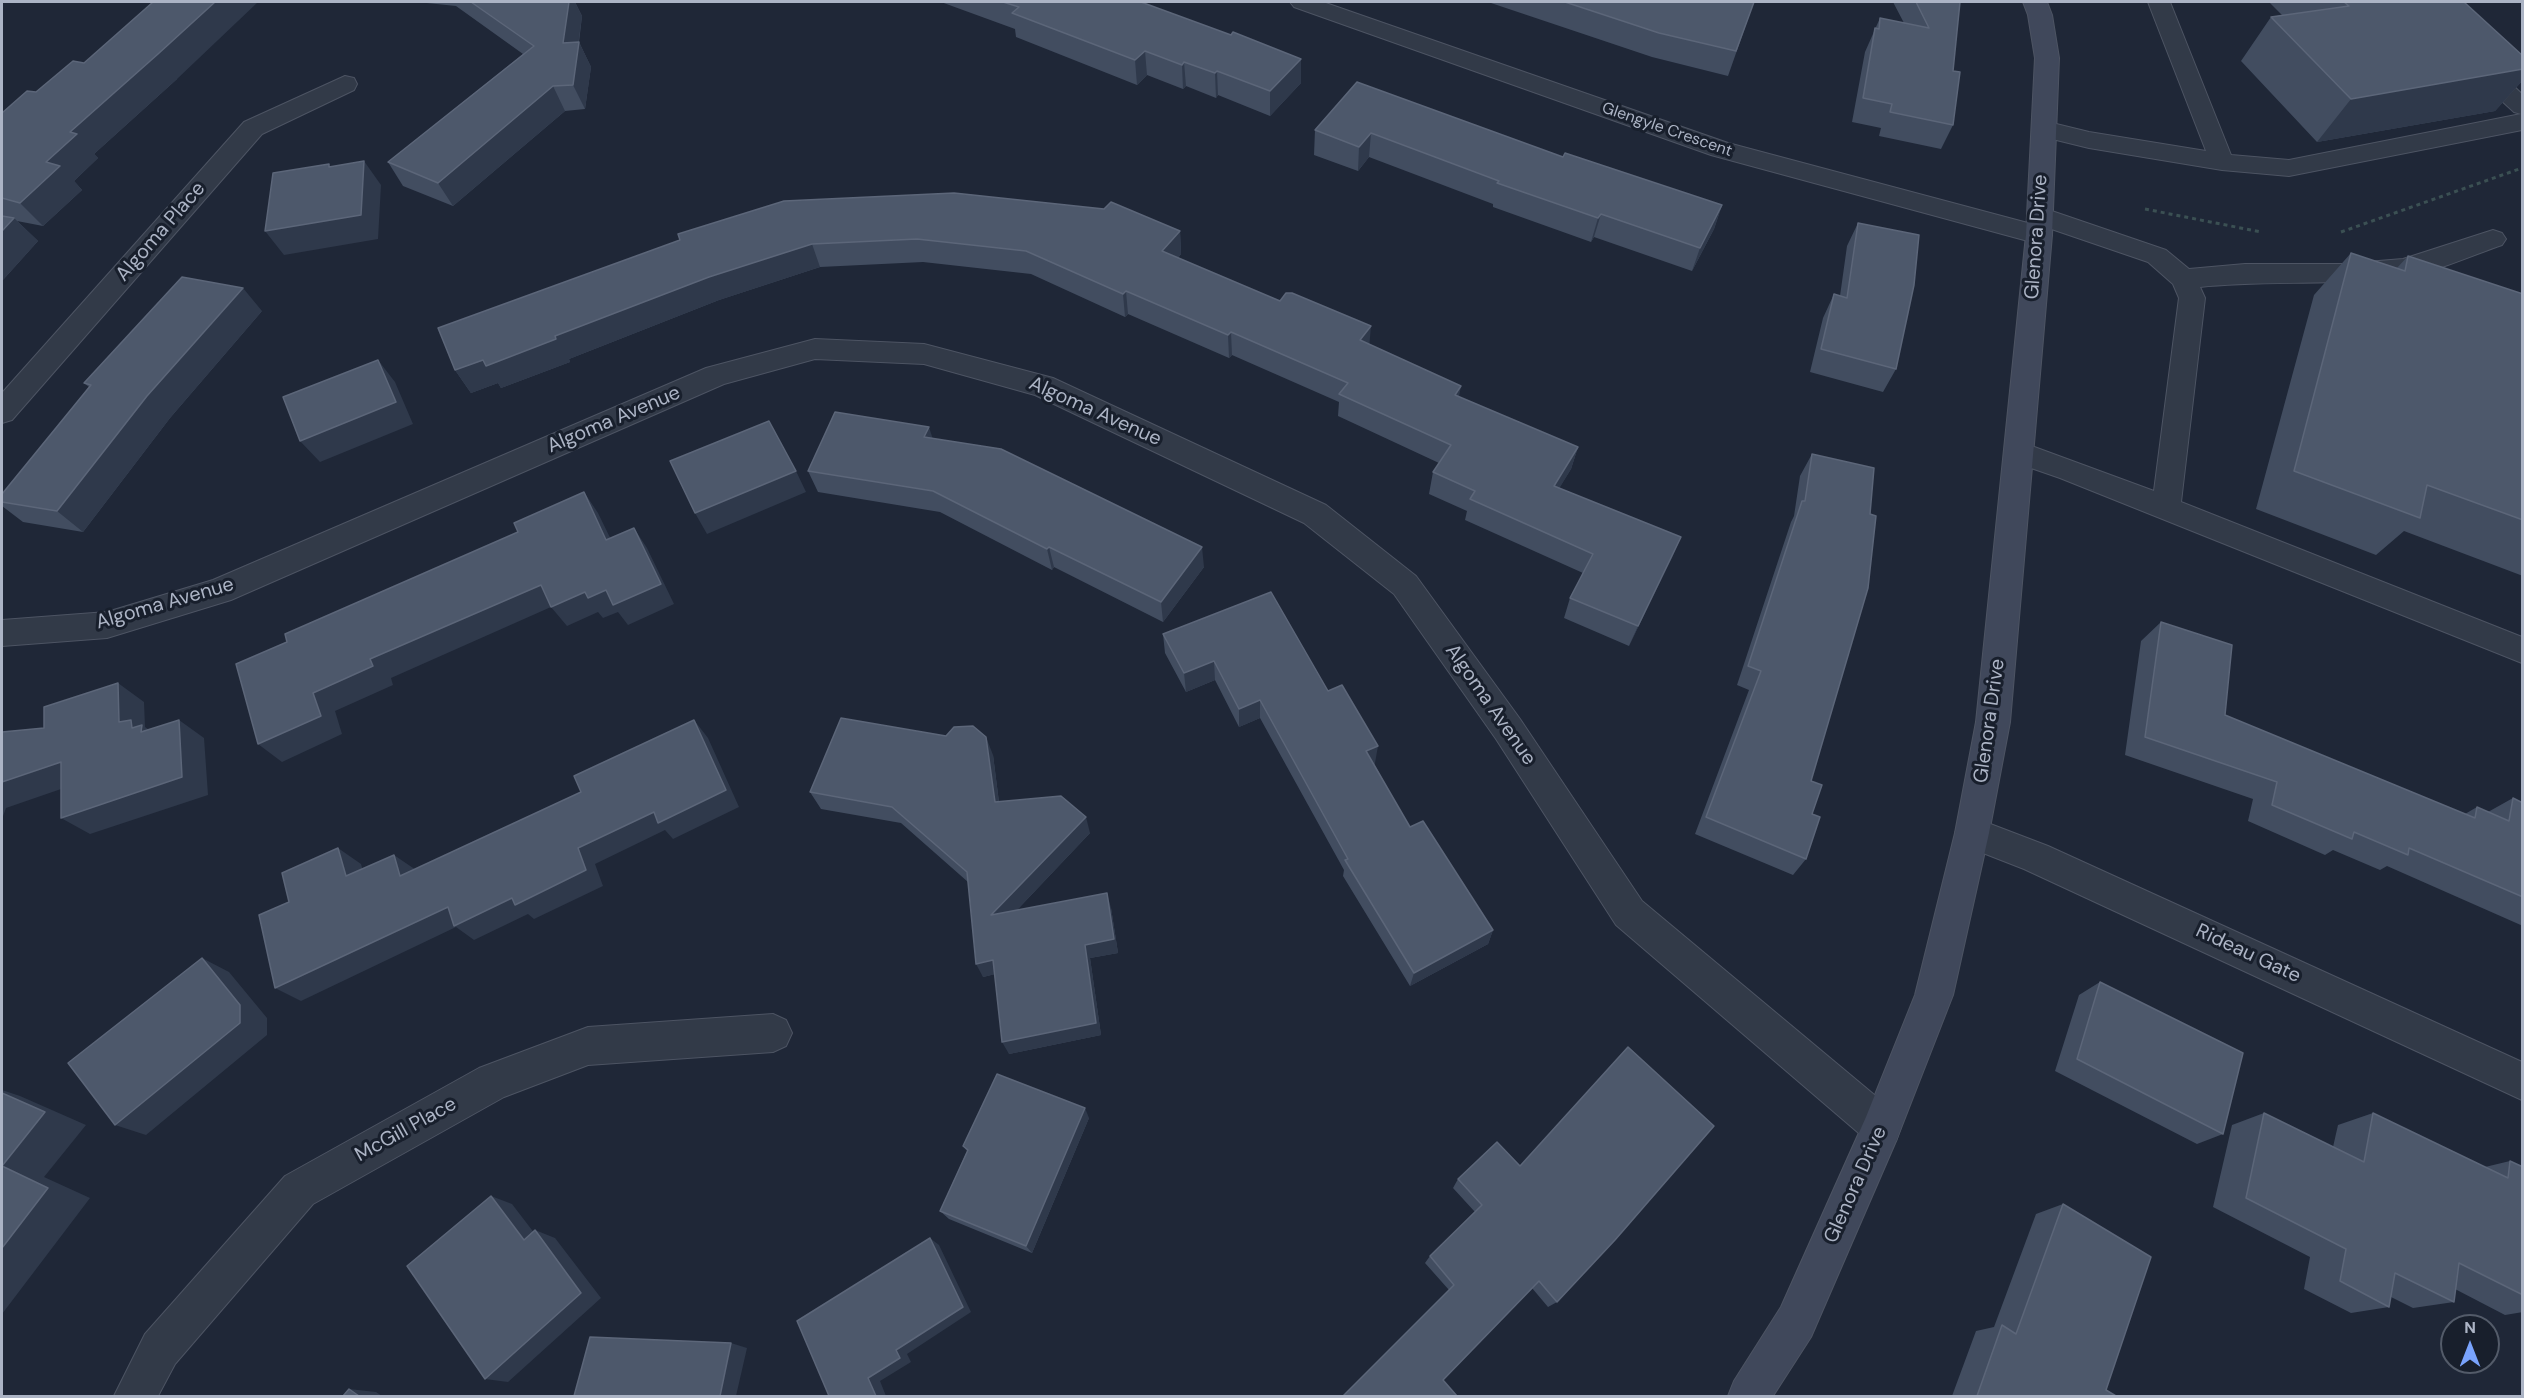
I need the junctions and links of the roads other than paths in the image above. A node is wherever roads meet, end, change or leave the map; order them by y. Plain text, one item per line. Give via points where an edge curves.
1 (1302, 2) edge
2 (2035, 2) edge
3 (2159, 2) edge
4 (2478, 67) edge
5 (345, 84) dead end
6 (2523, 107) edge
7 (2523, 122) edge
8 (2044, 129) junction
9 (2222, 162) junction
10 (2040, 225) junction
11 (2493, 239) dead end
12 (2184, 279) junction
13 (2, 412) edge
14 (2019, 452) junction
15 (2166, 508) junction
16 (2, 633) edge
17 (2523, 650) edge
18 (1972, 833) junction
19 (773, 1034) dead end
20 (2523, 1081) edge
21 (1882, 1127) junction
22 (135, 1396) edge
23 (1749, 1396) edge

1 - 10 street, Glengyle Crescent via 1720,149
2 - 8 street, Glenora Drive via 2047,58
3 - 9 lane
4 - 6 lane
5 - 13 street, Algoma Place via 253,128
7 - 9 lane via 2289,168
8 - 9 lane
8 - 10 street, Glenora Drive
10 - 12 lane via 2157,256
10 - 14 street, Glenora Drive
11 - 12 lane via 2404,268
12 - 15 lane via 2192,298
14 - 15 lane
14 - 18 street, Glenora Drive via 1993,722
15 - 17 lane
16 - 21 street, Algoma Avenue via 107,625 220,591 716,376 814,349 924,354 1043,386 1315,514 1405,585 1508,729 1629,913
18 - 20 street, Rideau Gate via 2036,857
18 - 21 street, Glenora Drive via 1934,995
19 - 22 street, McGill Place via 588,1046 493,1082 299,1190 160,1349
21 - 23 street, Glenora Drive via 1796,1322

